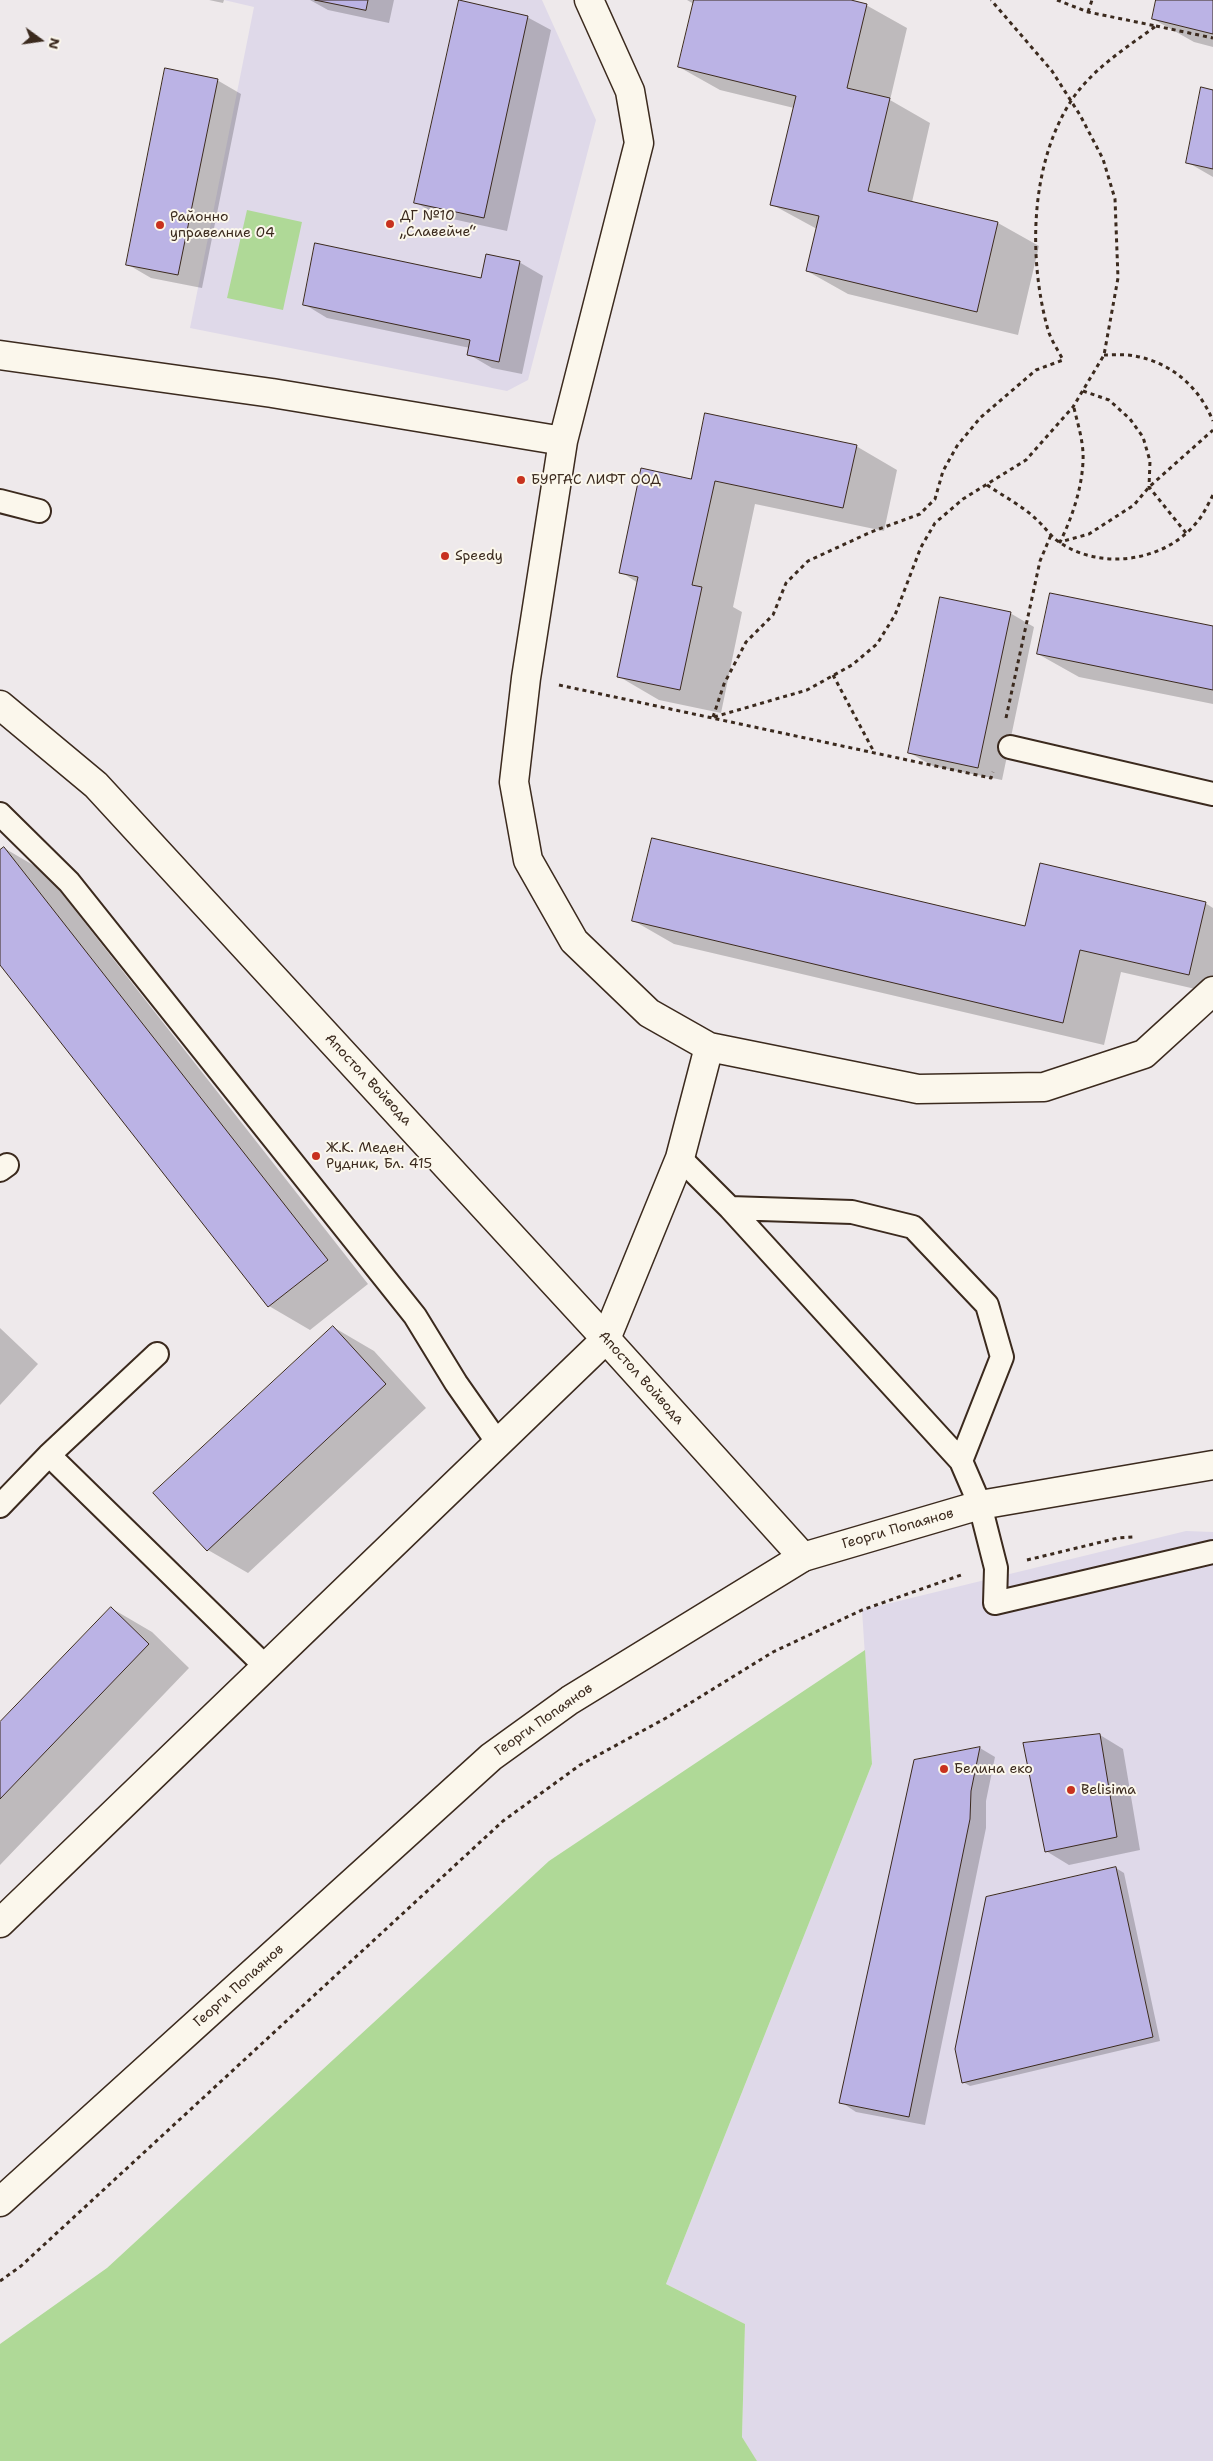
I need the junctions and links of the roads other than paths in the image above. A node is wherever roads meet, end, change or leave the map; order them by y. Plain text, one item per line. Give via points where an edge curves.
1 (589, 0) edge
2 (0, 355) edge
3 (563, 441) junction
4 (0, 500) edge
5 (39, 510) dead end
6 (0, 704) edge
7 (1005, 746) road end
8 (1213, 794) edge
9 (0, 814) edge
10 (1213, 991) edge
11 (709, 1047) junction
12 (680, 1158) junction
13 (730, 1208) junction
14 (606, 1339) junction
15 (157, 1354) dead end
16 (498, 1443) junction
17 (48, 1455) junction
18 (962, 1461) junction
19 (1213, 1465) edge
20 (980, 1505) junction
21 (0, 1506) edge
22 (1213, 1552) edge
23 (803, 1557) junction
24 (266, 1667) junction
25 (0, 1923) edge
26 (0, 2202) edge

1 - 3 street via 630,91 639,143
2 - 3 street via 272,393
3 - 11 street via 526,678 514,782 528,860 574,941 649,1014
4 - 5 lane
6 - 14 street, Апостол Войвода via 96,785
7 - 8 lane
9 - 16 lane via 69,882 409,1308
10 - 11 street via 1144,1054 1044,1087 918,1089
11 - 12 street
12 - 13 lane
12 - 14 street
13 - 18 lane
13 - 18 lane via 852,1212 913,1227 987,1305 1002,1357
14 - 16 street
14 - 23 street, Апостол Войвода
15 - 17 lane
16 - 24 street
17 - 21 lane
17 - 24 lane
18 - 20 lane
19 - 20 street, Георги Попаянов
20 - 22 lane via 996,1568 995,1603
20 - 23 street, Георги Попаянов
23 - 26 street, Георги Попаянов via 570,1700 491,1757
24 - 25 street

